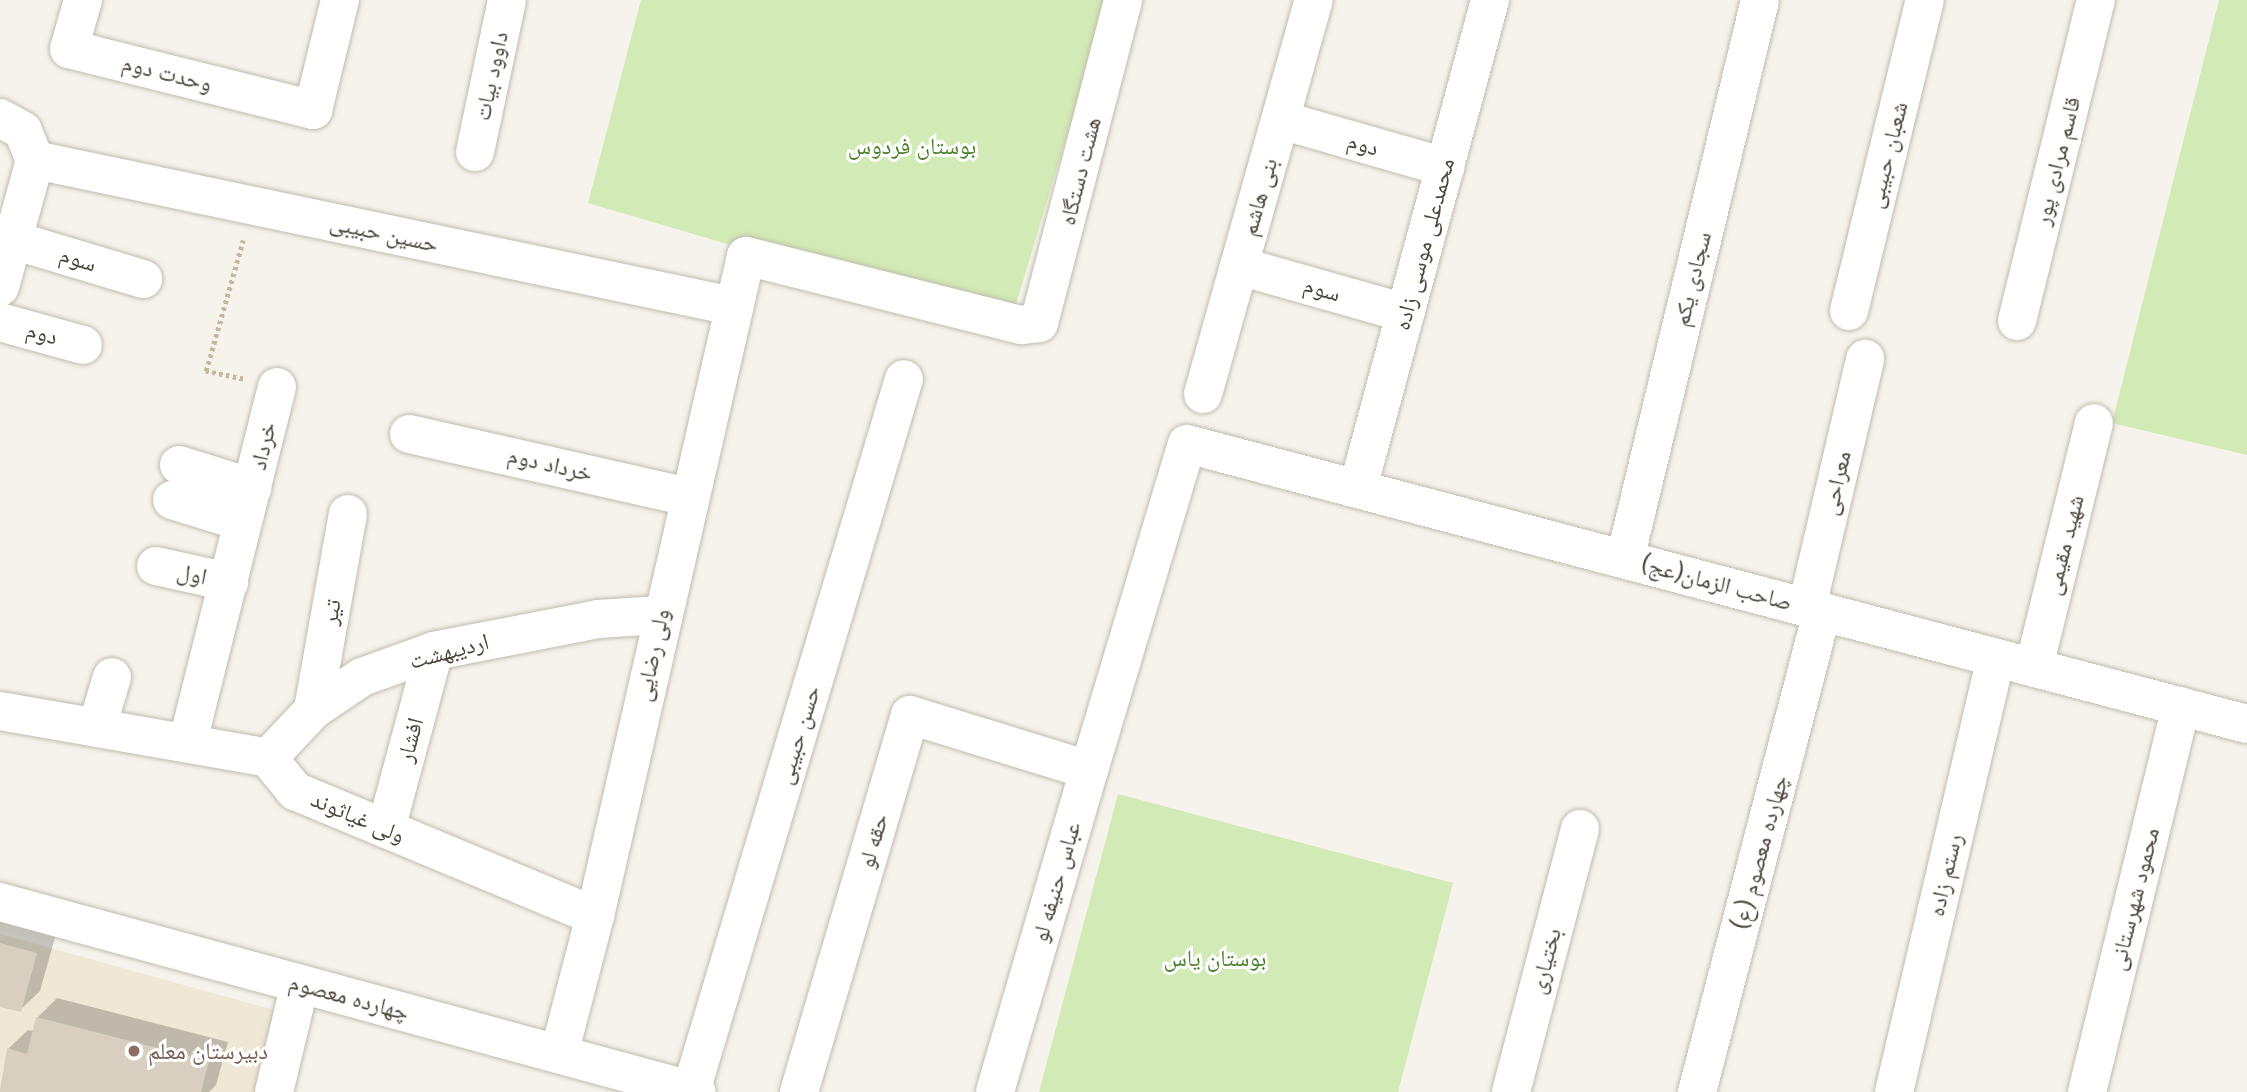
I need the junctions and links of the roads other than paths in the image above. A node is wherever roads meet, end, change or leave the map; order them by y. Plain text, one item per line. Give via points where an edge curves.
1 (83, 0) edge
2 (341, 0) edge
3 (507, 0) edge
4 (1123, 0) edge
5 (1314, 0) edge
6 (1490, 0) edge
7 (1759, 0) edge
8 (1925, 0) edge
9 (2096, 0) edge
10 (0, 118) edge
11 (1280, 120) junction
12 (475, 152) dead end
13 (35, 160) junction
14 (1445, 167) junction
15 (13, 240) junction
16 (746, 256) joint
17 (1239, 266) junction
18 (143, 279) dead end
19 (0, 287) edge
20 (732, 306) junction
21 (1849, 310) dead end
22 (1405, 313) junction
23 (2017, 321) dead end
24 (0, 322) edge
25 (83, 345) dead end
26 (1865, 359) dead end
27 (904, 379) dead end
28 (276, 387) road end
29 (1203, 394) dead end
30 (2094, 423) dead end
31 (410, 435) dead end
32 (1187, 444) joint
33 (176, 482) dead end
34 (1358, 488) junction
35 (689, 497) junction
36 (248, 505) junction
37 (348, 514) dead end
38 (1625, 559) junction
39 (156, 566) dead end
40 (229, 582) junction
41 (1814, 609) junction
42 (661, 615) junction
43 (434, 651) junction
44 (1996, 658) junction
45 (2034, 667) junction
46 (112, 677) dead end
47 (2181, 706) junction
48 (313, 710) junction
49 (0, 712) edge
50 (2247, 724) edge
51 (97, 727) junction
52 (188, 741) junction
53 (268, 758) junction
54 (1089, 770) junction
55 (386, 829) junction
56 (1580, 829) dead end
57 (0, 902) edge
58 (595, 916) junction
59 (300, 984) junction
60 (559, 1054) junction
61 (694, 1091) edge
62 (274, 1092) edge
63 (799, 1092) edge
64 (995, 1092) edge
65 (1511, 1092) edge
66 (1697, 1092) edge
67 (1894, 1092) edge
68 (2087, 1092) edge

1 - 2 street, وحدت دوم via 69,49 313,110
3 - 12 street, داوود بیات
4 - 16 street, هشت دستگاه via 1042,320 1021,325
5 - 11 street, بنی هاشم
6 - 14 street, محمدعلی موسی زاده
7 - 38 street, سجادی یکم
8 - 21 street, شعبان حبیبی
9 - 23 street, قاسم مرادی پور
10 - 13 street via 23,131
11 - 14 street, دوم
11 - 17 street, بنی هاشم
13 - 15 street
13 - 20 street, حسین حبیبی
14 - 22 street, محمدعلی موسی زاده
15 - 18 street, سوم
15 - 19 street
16 - 20 street, ولی رضایی
17 - 22 street, سوم
17 - 29 street, بنی هاشم
20 - 35 street, ولی رضایی
22 - 34 street, محمدعلی موسی زاده
24 - 25 street, دوم
26 - 41 street, معراحی
27 - 61 street, حسن حبیبی
28 - 36 street, خرداد
30 - 45 street, شهید مقیمی
31 - 35 street, خرداد دوم
32 - 34 street, صاحب الزمان(عج)
32 - 54 street, عباس حنیفه لو
33 - 36 street
34 - 38 street, صاحب الزمان(عج)
35 - 42 street, ولی رضایی
36 - 40 street, خرداد
37 - 48 street, تیر
38 - 41 street, صاحب الزمان(عج)
39 - 40 street, اول
40 - 52 street, خرداد
41 - 44 street, صاحب الزمان(عج)
41 - 66 street, چهارده معصوم (ع)
42 - 43 street, اردیبهشت via 598,619
42 - 58 street, ولی رضایی
43 - 48 street, اردیبهشت via 362,677
43 - 55 street, افشار
44 - 45 street, صاحب الزمان(عج)
44 - 67 street, رستم زاده
45 - 47 street, صاحب الزمان(عج)
46 - 51 street
47 - 50 street, صاحب الزمان(عج)
47 - 68 street, محمود شهرستانی
48 - 53 street, اردیبهشت
49 - 51 street
51 - 52 street
52 - 53 street
53 - 55 street, ولی غیاثوند via 295,791
54 - 63 street, حقه لو via 910,715
54 - 64 street, عباس حنیفه لو
55 - 58 street, ولی غیاثوند
56 - 65 street, بختیاری
57 - 59 street, چهارده معصوم
58 - 60 street, ولی رضایی
59 - 60 street, چهارده معصوم
59 - 62 street
60 - 61 street, چهارده معصوم

